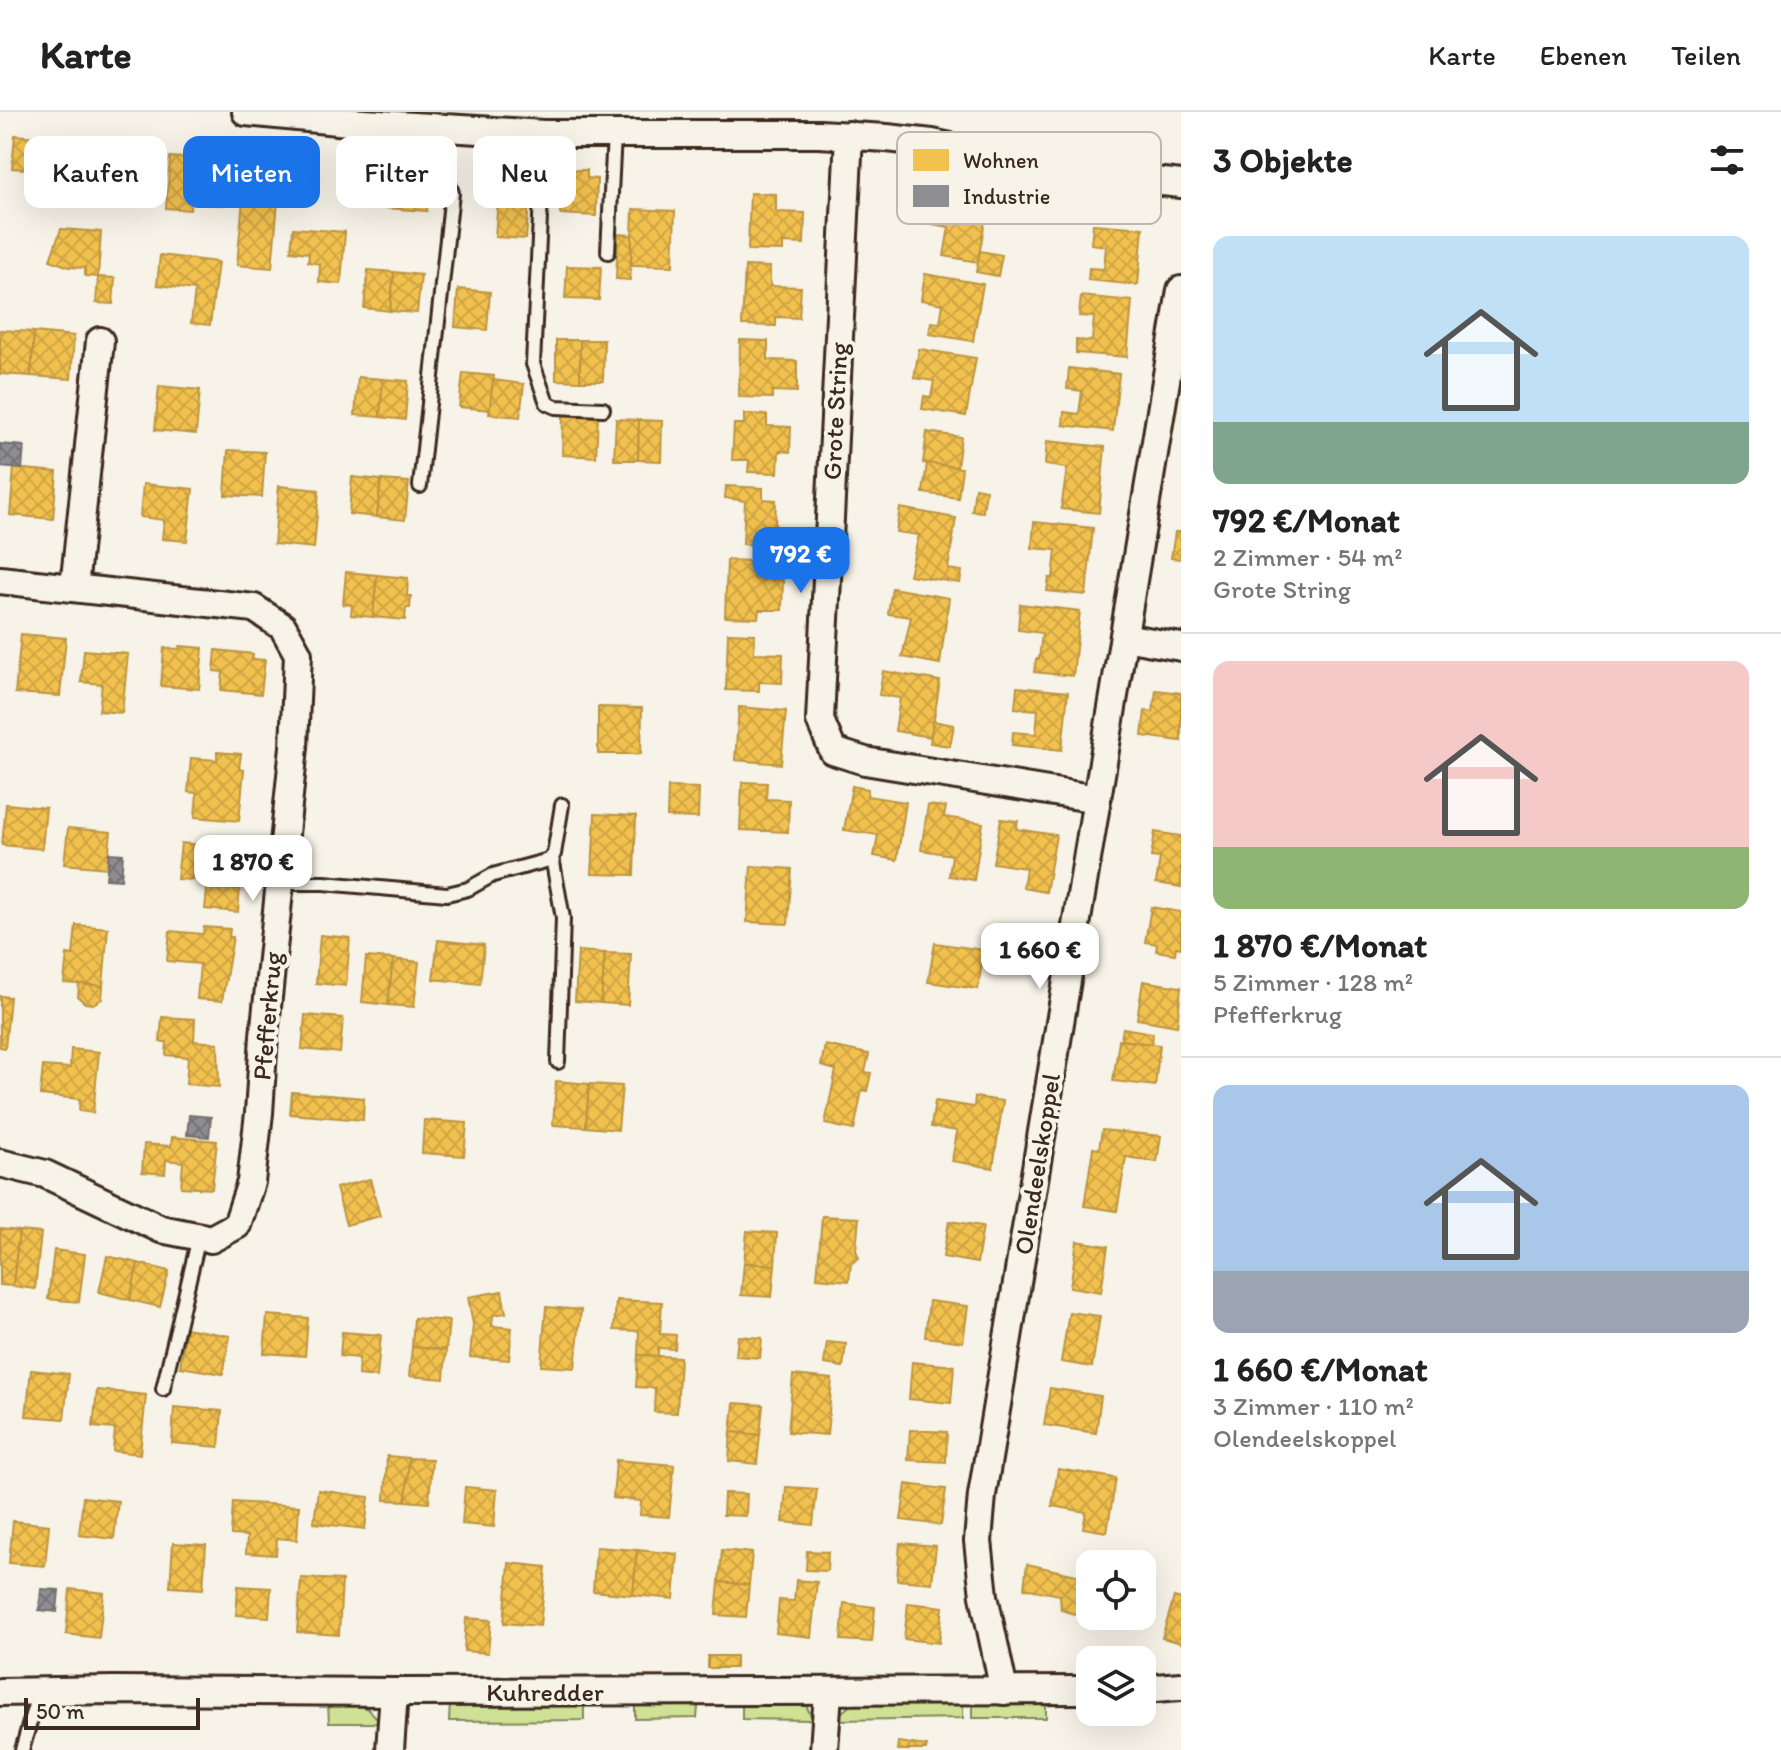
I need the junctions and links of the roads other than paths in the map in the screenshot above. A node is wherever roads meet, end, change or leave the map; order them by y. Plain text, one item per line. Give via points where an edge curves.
1 (246, 112) edge
2 (430, 128) junction
3 (544, 134) junction
4 (614, 134) junction
5 (849, 135) junction
6 (897, 140) edge
7 (1161, 182) edge
8 (1181, 184) edge
9 (608, 252) dead end
10 (1181, 290) edge
11 (100, 341) dead end
12 (603, 409) dead end
13 (420, 486) dead end
14 (0, 580) edge
15 (74, 588) junction
16 (1124, 637) junction
17 (1181, 647) edge
18 (1097, 799) junction
19 (562, 805) dead end
20 (552, 857) junction
21 (281, 883) junction
22 (558, 1062) dead end
23 (0, 1163) edge
24 (199, 1237) junction
25 (163, 1389) dead end
26 (1181, 1686) edge
27 (1156, 1688) edge
28 (1076, 1690) edge
29 (39, 1691) junction
30 (1004, 1691) junction
31 (0, 1692) edge
32 (394, 1692) junction
33 (828, 1692) junction
34 (22, 1750) edge
35 (390, 1750) edge
36 (824, 1750) edge

1 - 2 street
2 - 3 street
2 - 13 lane via 452,193
3 - 4 street
3 - 12 lane via 533,364 547,403
4 - 5 street
4 - 9 lane
5 - 6 street
5 - 18 street, Grote String via 820,720 833,751 865,761
7 - 8 street
10 - 16 street, Olendeelskoppel
11 - 15 street
14 - 15 street, Pfefferkrug
15 - 21 street, Pfefferkrug via 254,608 283,627 298,654
16 - 17 street
16 - 18 street, Olendeelskoppel
18 - 30 street, Olendeelskoppel via 982,1495 982,1582
19 - 20 lane
20 - 21 lane via 447,894
20 - 22 lane via 563,918
21 - 24 street, Pfefferkrug via 251,1182 237,1225 211,1239
23 - 24 street, Pfefferkrug via 45,1174 161,1229
24 - 25 lane
26 - 27 street
28 - 30 street, Kuhredder
29 - 31 street, Kuhredder
29 - 32 street, Kuhredder
29 - 34 lane
30 - 33 street, Kuhredder
32 - 33 street, Kuhredder
32 - 35 street
33 - 36 street

